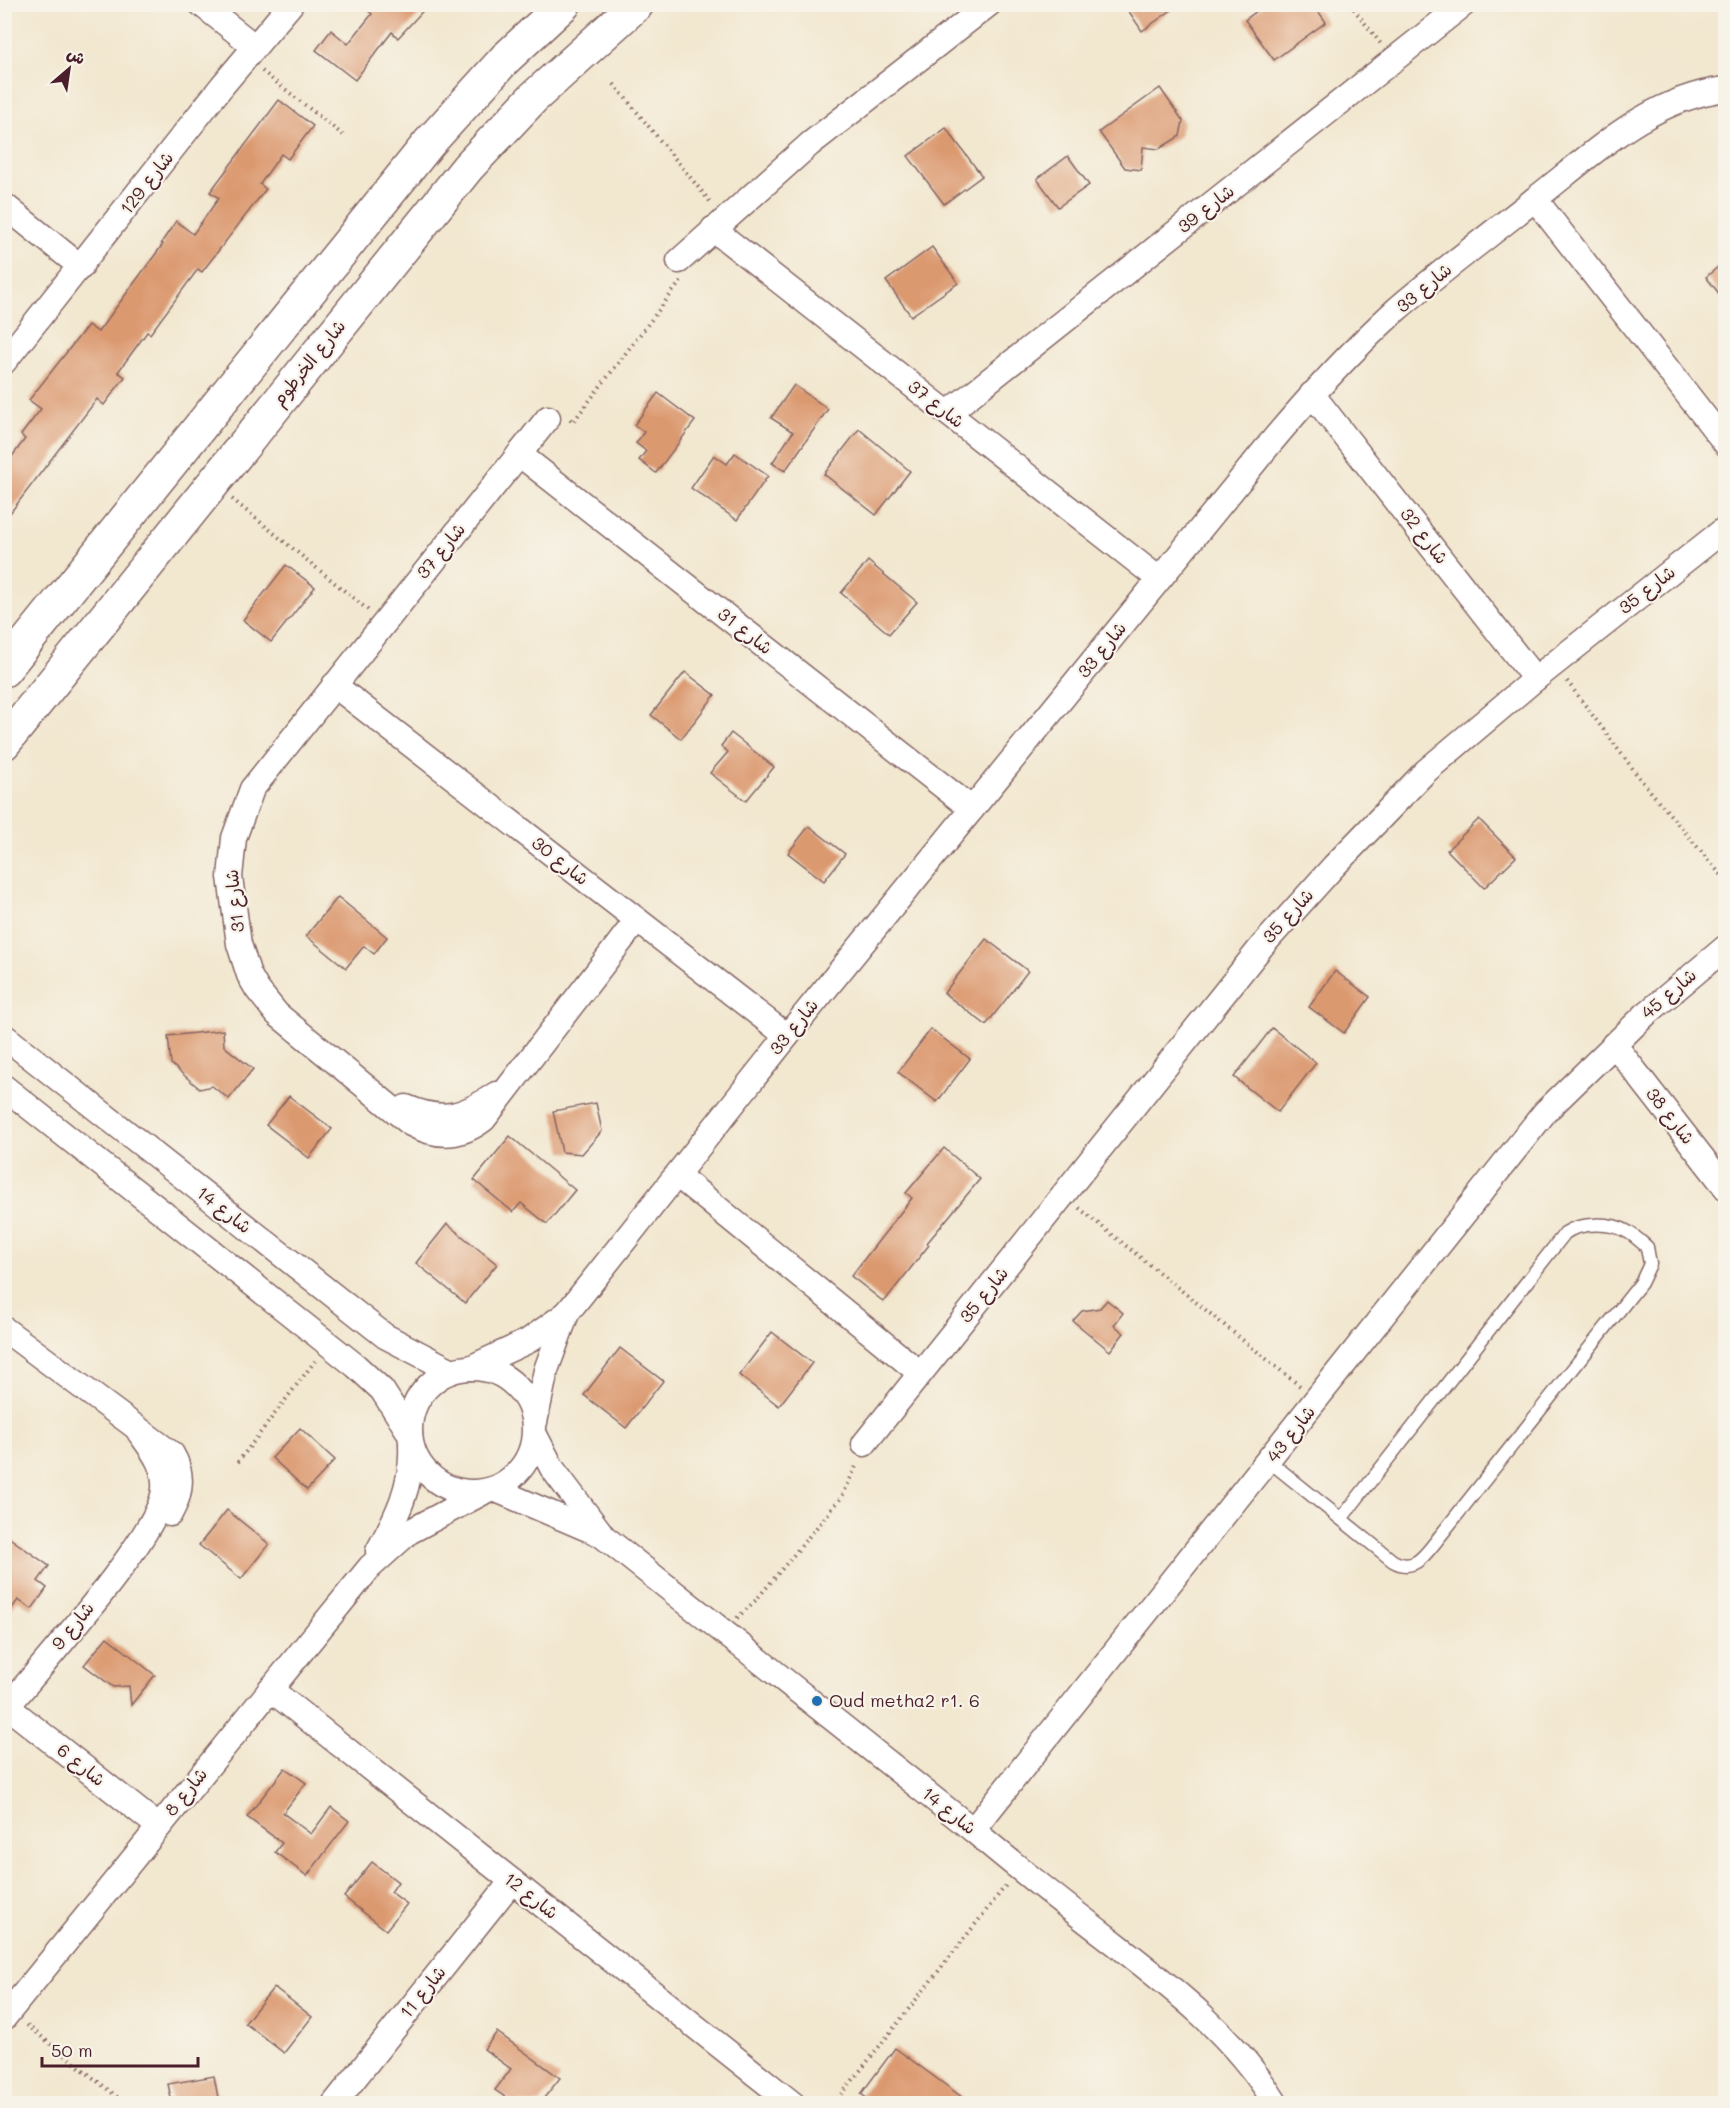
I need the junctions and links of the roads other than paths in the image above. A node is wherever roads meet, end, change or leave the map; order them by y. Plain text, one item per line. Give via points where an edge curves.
1 (201, 4) edge
2 (291, 4) edge
3 (564, 4) edge
4 (637, 4) edge
5 (989, 4) edge
6 (1464, 4) edge
7 (249, 52) junction
8 (1725, 89) edge
9 (1535, 199) junction
10 (4, 205) edge
11 (719, 224) junction
12 (81, 267) junction
13 (678, 268) road end
14 (4, 362) edge
15 (1312, 394) junction
16 (948, 413) junction
17 (556, 416) road end
18 (1725, 444) edge
19 (519, 454) junction
20 (1725, 528) edge
21 (1159, 579) junction
22 (4, 670) edge
23 (1544, 671) junction
24 (334, 686) junction
25 (4, 743) edge
26 (972, 809) junction
27 (637, 920) junction
28 (1725, 946) edge
29 (4, 1036) edge
30 (787, 1036) junction
31 (1614, 1044) junction
32 (4, 1087) edge
33 (676, 1175) junction
34 (1725, 1188) edge
35 (567, 1313) junction
36 (4, 1329) edge
37 (461, 1370) junction
38 (920, 1372) junction
39 (535, 1429) junction
40 (410, 1439) junction
41 (864, 1444) road end
42 (1269, 1461) junction
43 (488, 1491) junction
44 (1341, 1519) junction
45 (604, 1537) junction
46 (370, 1567) junction
47 (270, 1689) junction
48 (6, 1705) edge
49 (158, 1826) junction
50 (973, 1830) junction
51 (512, 1881) junction
52 (7, 2015) edge
53 (766, 2095) edge
54 (333, 2103) edge
55 (793, 2103) edge
56 (1276, 2103) edge

1 - 7 street
2 - 7 street, شارع 129
3 - 22 main road via 505,59 429,143
4 - 25 main road, شارع الخرطوم via 533,98 468,167
5 - 11 street via 810,144
6 - 16 street, شارع 39
7 - 12 street, شارع 129
8 - 9 street, شارع 33 via 1673,102 1631,124
9 - 15 street, شارع 33 via 1396,311
9 - 18 street
10 - 12 street
11 - 13 street
11 - 16 street, شارع 37
12 - 14 street, شارع 129
15 - 21 street, شارع 33
15 - 23 street, شارع 32
16 - 21 street, شارع 37
17 - 19 street, شارع 37
19 - 24 street, شارع 37
19 - 26 street, شارع 31
20 - 23 street, شارع 35
21 - 26 street, شارع 33
23 - 38 street, شارع 35 via 1426,771 1262,946
24 - 27 street, شارع 30
24 - 27 street, شارع 31 via 252,789 234,838 230,877 239,944 257,989 277,1014 374,1092 436,1117 471,1109 512,1080
26 - 30 street, شارع 33
27 - 30 street, شارع 30
28 - 31 street, شارع 45
29 - 37 street, شارع 14 via 385,1336
30 - 33 street, شارع 33
31 - 34 street, شارع 38
31 - 42 street, شارع 43 via 1520,1142
32 - 40 street via 328,1343 382,1390
33 - 35 street, شارع 33
33 - 38 street
35 - 37 street, شارع 33 via 528,1341
35 - 39 street, شارع 33 via 546,1370
36 - 48 street, شارع 9 via 139,1432 158,1459 164,1479 158,1509 139,1545
37 - 39 street via 489,1370 506,1378 530,1406
37 - 40 street via 437,1378 416,1402
38 - 41 street, شارع 35
39 - 43 street via 531,1453 522,1468 510,1481
39 - 45 street, شارع 14 via 558,1477
40 - 43 street via 418,1462 445,1487 463,1492
40 - 46 street, شارع 8 via 412,1461 402,1502
42 - 44 lane
42 - 50 street, شارع 43
43 - 45 street, شارع 14
43 - 46 street, شارع 8 via 409,1532
44 - 44 lane via 1557,1240 1582,1225 1627,1231 1647,1247 1647,1274 1641,1283 1421,1560 1408,1565 1398,1563
45 - 50 street, شارع 14
46 - 47 street, شارع 8
47 - 49 street, شارع 8
47 - 51 street, شارع 12
48 - 49 street, شارع 6
49 - 52 street, شارع 8
50 - 56 street, شارع 14 via 1208,2019 1238,2050
51 - 53 street, شارع 12
51 - 54 street, شارع 11
53 - 55 street, شارع 12

